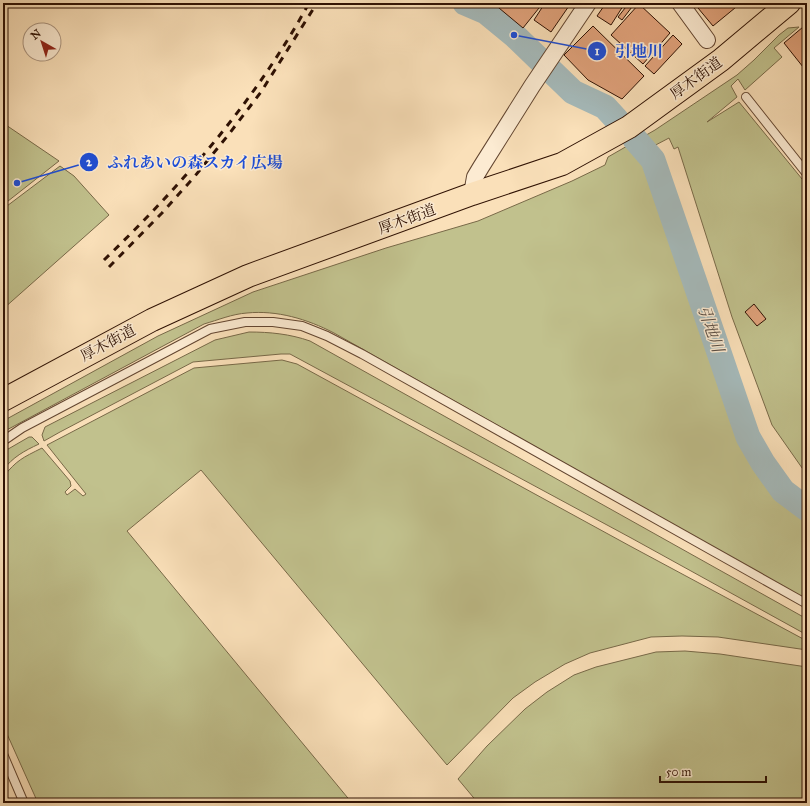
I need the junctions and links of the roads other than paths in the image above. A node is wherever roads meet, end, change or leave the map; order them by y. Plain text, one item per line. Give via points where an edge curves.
1 (588, 3) edge
2 (680, 3) edge
3 (789, 3) edge
4 (707, 40) dead end
5 (746, 97) dead end
6 (807, 174) edge
7 (472, 194) junction
8 (3, 400) edge
9 (3, 441) edge
10 (807, 604) edge
11 (3, 754) edge
12 (24, 803) edge

1 - 7 street via 481,167
2 - 4 street
3 - 7 main road, 厚木街道 via 722,60 629,127 562,164
5 - 6 lane
7 - 8 main road, 厚木街道 via 248,276 152,320
9 - 10 lane via 22,428 210,329 245,322 302,326 362,354
11 - 12 lane

